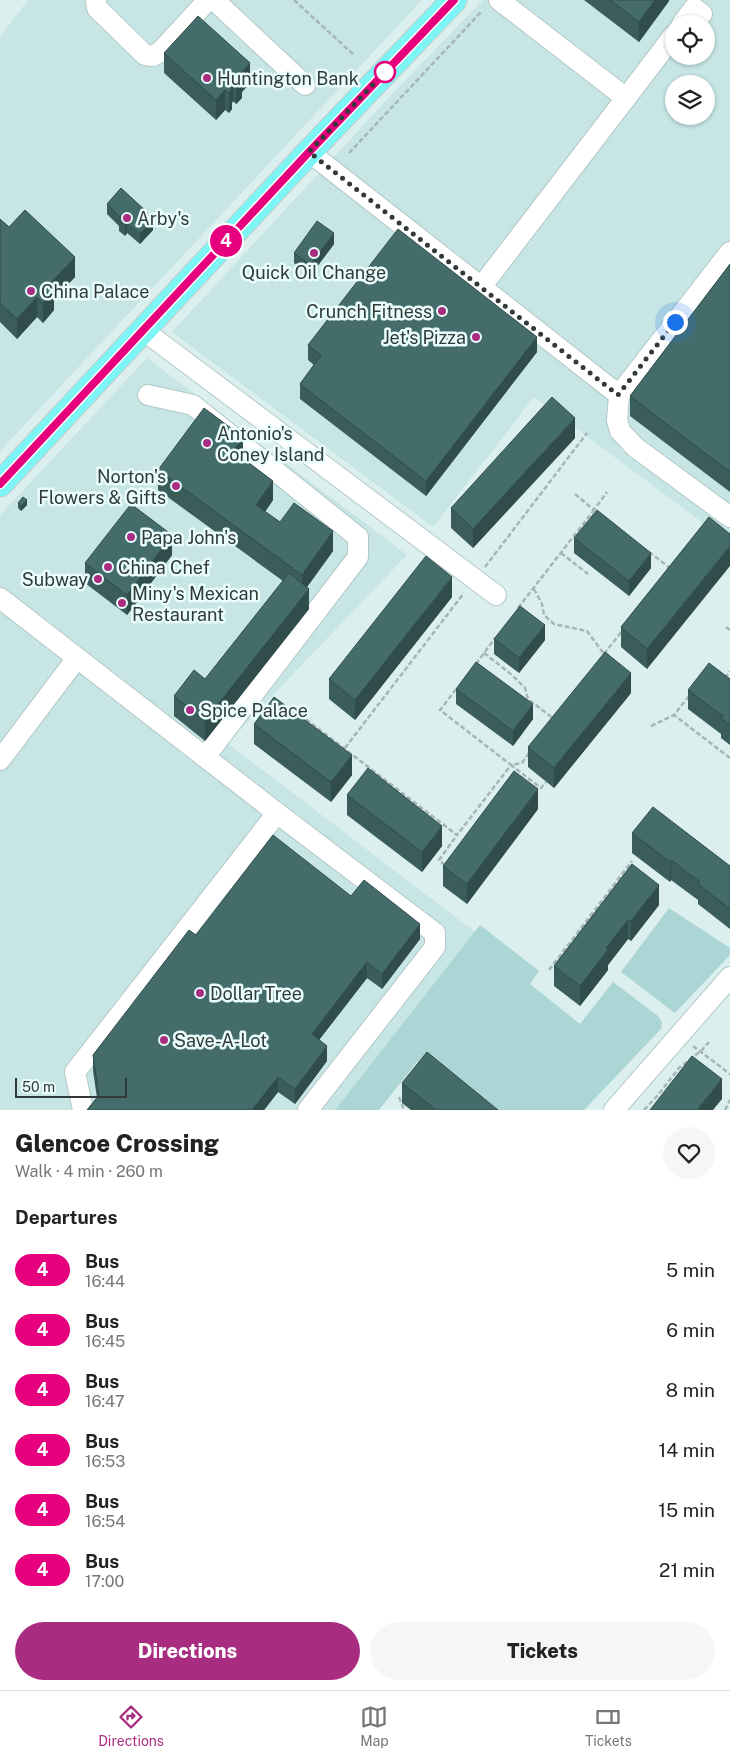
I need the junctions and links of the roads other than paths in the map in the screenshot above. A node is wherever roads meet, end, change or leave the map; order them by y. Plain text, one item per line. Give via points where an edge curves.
1 (96, 0) edge
2 (208, 0) edge
3 (214, 0) edge
4 (454, 0) edge
5 (490, 5) edge
6 (702, 14) dead end
7 (689, 15) edge
8 (665, 46) edge
9 (305, 85) dead end
10 (626, 98) junction
11 (309, 152) junction
12 (730, 252) edge
13 (481, 287) junction
14 (143, 330) junction
15 (148, 395) dead end
16 (618, 395) junction
17 (0, 484) edge
18 (730, 517) edge
19 (496, 595) dead end
20 (0, 598) edge
21 (77, 658) junction
22 (205, 757) junction
23 (0, 760) edge
24 (277, 814) junction
25 (730, 977) edge
26 (83, 1110) edge
27 (308, 1110) edge
28 (614, 1110) edge

1 - 2 street via 97,8 146,55 153,56
3 - 9 street
4 - 11 main road
5 - 10 street
6 - 7 street via 694,8
8 - 10 street
10 - 13 street
11 - 13 street
11 - 14 main road
12 - 16 street
13 - 16 street
14 - 17 main road
14 - 19 street
15 - 22 street via 193,405 358,537 358,557
16 - 18 street via 620,431 635,447
20 - 21 street
21 - 22 street
21 - 23 street
22 - 24 street
24 - 26 street via 75,1072
24 - 27 street via 435,932 435,947
25 - 28 street

